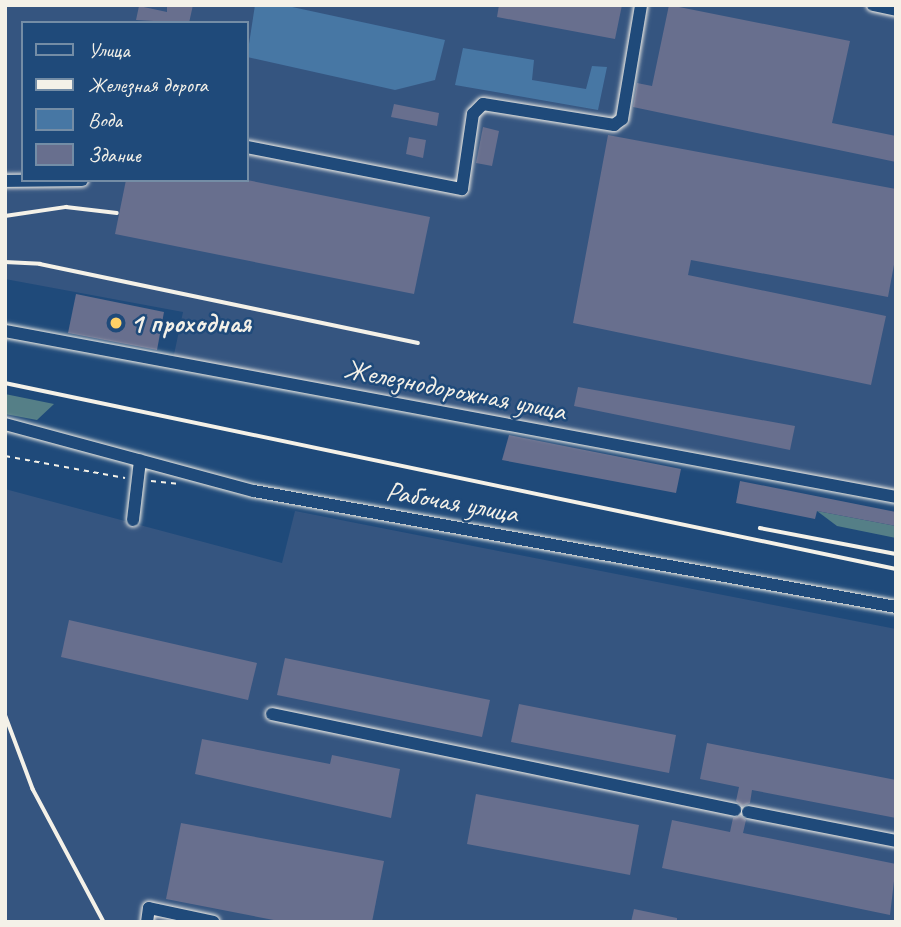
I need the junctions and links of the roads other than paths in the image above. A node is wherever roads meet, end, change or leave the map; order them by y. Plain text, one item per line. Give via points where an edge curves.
1 (641, 5) edge
2 (873, 5) edge
3 (896, 10) edge
4 (248, 147) edge
5 (5, 331) edge
6 (5, 424) edge
7 (141, 460) junction
8 (896, 497) edge
9 (133, 520) dead end
10 (896, 607) edge
11 (272, 714) dead end
12 (896, 841) edge
13 (146, 922) edge
14 (214, 922) edge

1 - 4 street via 622,119 614,125 483,104 473,114 462,189
2 - 3 street
5 - 8 street, Железнодорожная улица
6 - 7 street, Рабочая улица
7 - 9 street
7 - 10 street, Рабочая улица via 254,491
11 - 12 street
13 - 14 street via 149,908

